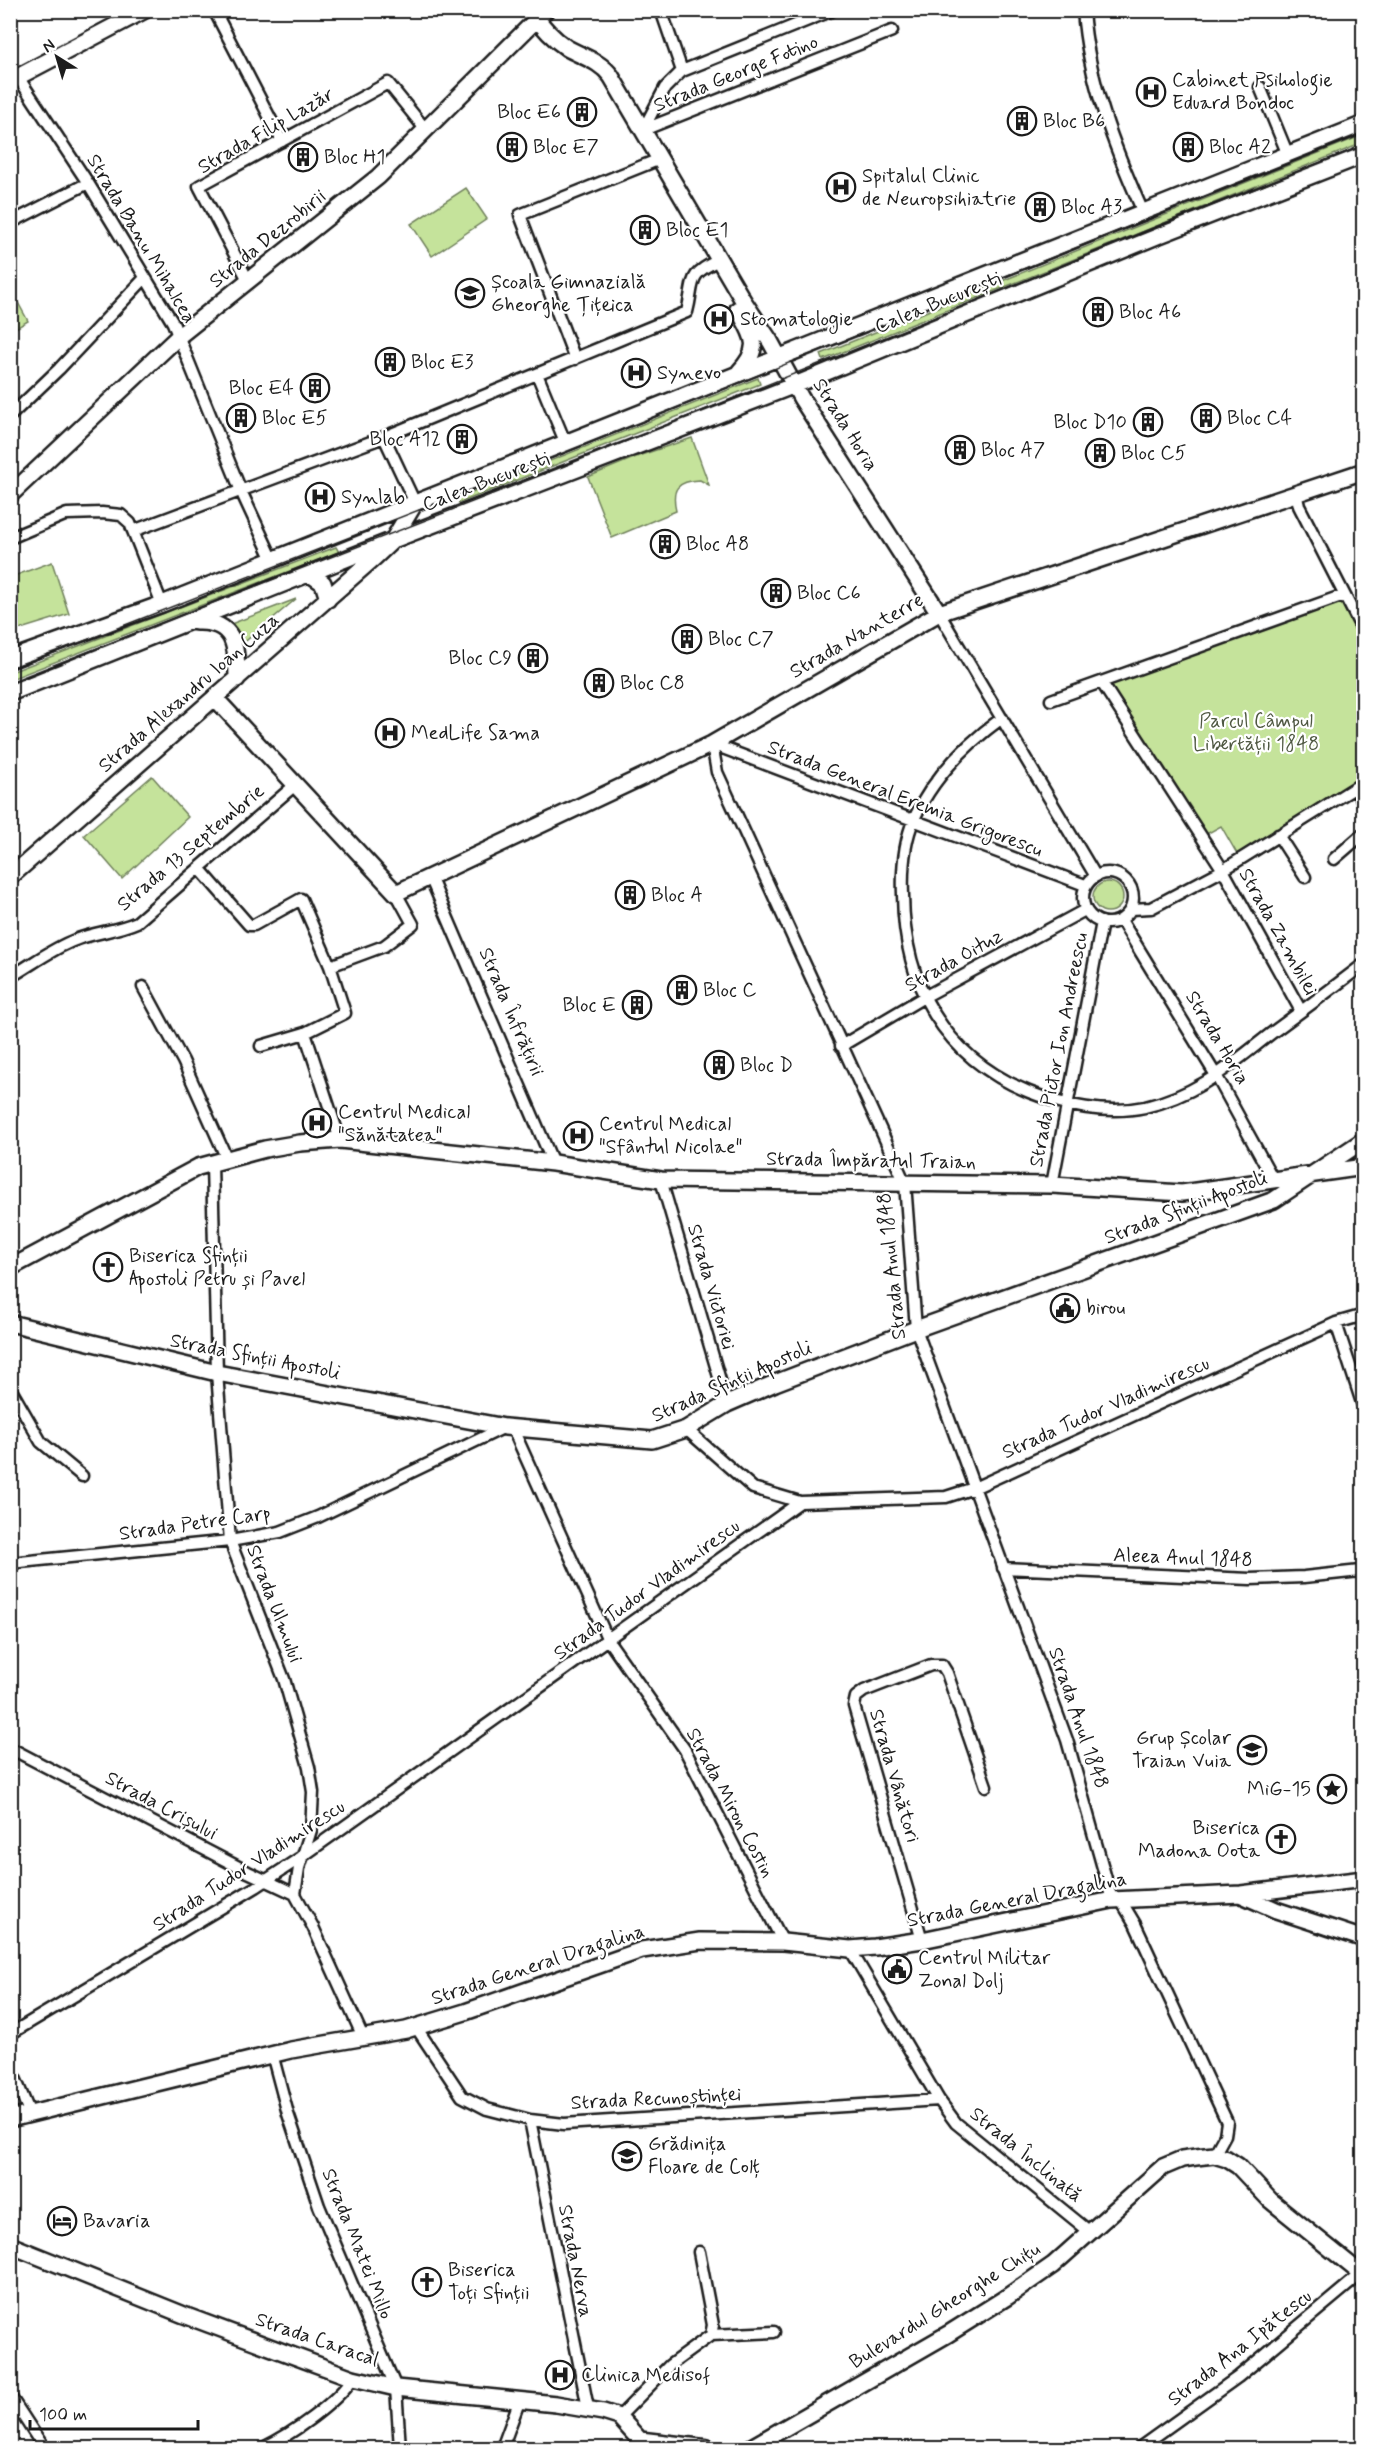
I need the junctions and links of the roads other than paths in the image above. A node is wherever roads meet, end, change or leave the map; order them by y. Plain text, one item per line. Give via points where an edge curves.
1 (145, 10) edge
2 (214, 10) edge
3 (661, 10) edge
4 (833, 10) edge
5 (1081, 12) edge
6 (538, 14) edge
7 (892, 31) dead end
8 (682, 70) junction
9 (14, 79) edge
10 (1260, 87) dead end
11 (1364, 124) edge
12 (426, 130) junction
13 (643, 130) junction
14 (282, 141) junction
15 (1288, 155) junction
16 (1364, 155) edge
17 (660, 159) junction
18 (88, 183) junction
19 (1143, 213) junction
20 (10, 223) edge
21 (719, 260) junction
22 (144, 279) junction
23 (249, 282) junction
24 (178, 336) junction
25 (779, 357) junction
26 (575, 359) junction
27 (537, 374) junction
28 (735, 375) junction
29 (795, 385) junction
30 (10, 416) edge
31 (384, 437) junction
32 (566, 444) junction
33 (1364, 471) edge
34 (12, 489) edge
35 (241, 491) junction
36 (1296, 494) junction
37 (415, 503) junction
38 (133, 531) junction
39 (342, 532) junction
40 (10, 538) edge
41 (393, 540) junction
42 (352, 557) junction
43 (273, 560) junction
44 (310, 574) junction
45 (1344, 595) junction
46 (328, 599) junction
47 (162, 604) junction
48 (939, 613) junction
49 (193, 622) junction
50 (1364, 633) edge
51 (10, 659) edge
52 (237, 679) junction
53 (1102, 683) junction
54 (10, 693) edge
55 (215, 698) junction
56 (1051, 699) dead end
57 (1002, 718) junction
58 (711, 744) junction
59 (295, 785) junction
60 (1359, 785) edge
61 (1364, 803) edge
62 (913, 822) junction
63 (1364, 832) edge
64 (1278, 835) junction
65 (1334, 859) dead end
66 (199, 868) junction
67 (1223, 870) junction
68 (1095, 875) junction
69 (10, 877) edge
70 (1305, 878) dead end
71 (431, 879) junction
72 (1085, 885) junction
73 (396, 893) junction
74 (1131, 909) junction
75 (1085, 910) junction
76 (1121, 920) junction
77 (1102, 922) junction
78 (1364, 964) edge
79 (330, 966) junction
80 (10, 977) edge
81 (143, 987) dead end
82 (924, 997) junction
83 (1301, 1011) junction
84 (305, 1032) junction
85 (261, 1046) dead end
86 (841, 1046) junction
87 (1217, 1077) junction
88 (1067, 1104) junction
89 (340, 1140) junction
90 (1364, 1140) edge
91 (220, 1161) junction
92 (553, 1163) junction
93 (1364, 1167) edge
94 (1316, 1173) junction
95 (1273, 1179) junction
96 (661, 1180) junction
97 (905, 1183) junction
98 (1052, 1185) junction
99 (10, 1268) edge
100 (1364, 1315) edge
101 (10, 1323) edge
102 (1336, 1323) junction
103 (916, 1329) junction
104 (217, 1373) junction
105 (10, 1388) edge
106 (727, 1404) junction
107 (1364, 1409) edge
108 (508, 1427) junction
109 (686, 1429) junction
110 (82, 1476) dead end
111 (974, 1488) junction
112 (800, 1502) junction
113 (230, 1541) junction
114 (10, 1563) edge
115 (1003, 1568) junction
116 (1360, 1571) dead end
117 (608, 1640) junction
118 (10, 1748) edge
119 (986, 1786) dead end
120 (303, 1857) junction
121 (1364, 1879) edge
122 (267, 1881) junction
123 (296, 1894) junction
124 (1241, 1894) junction
125 (1116, 1900) junction
126 (1364, 1939) edge
127 (922, 1940) junction
128 (783, 1942) junction
129 (850, 1949) junction
130 (416, 2027) junction
131 (10, 2034) edge
132 (363, 2037) junction
133 (272, 2054) junction
134 (10, 2066) edge
135 (939, 2100) junction
136 (30, 2114) junction
137 (10, 2119) edge
138 (530, 2120) junction
139 (1214, 2155) junction
140 (1090, 2232) junction
141 (10, 2245) edge
142 (699, 2252) dead end
143 (1362, 2275) edge
144 (774, 2332) dead end
145 (711, 2335) junction
146 (353, 2378) junction
147 (396, 2388) junction
148 (10, 2396) edge
149 (519, 2402) junction
150 (588, 2408) junction
151 (619, 2417) junction
152 (643, 2444) edge
153 (44, 2448) edge
154 (264, 2448) edge
155 (400, 2448) edge
156 (502, 2448) edge
157 (708, 2448) edge
158 (750, 2448) edge
159 (1139, 2448) edge

1 - 9 street
2 - 14 street
3 - 8 street
4 - 8 street, Strada George Fotino
5 - 19 street via 1114,146
6 - 12 street, Strada Dezrobirii
6 - 13 street, Strada Horia via 566,47 606,69
7 - 13 street, Strada George Fotino
8 - 13 street, Strada George Fotino via 665,88
9 - 18 street, Strada Banu Mihalcea
10 - 15 street
11 - 15 street, Calea București
12 - 14 street, Strada Filip Lazăr via 388,83
12 - 23 street, Strada Dezrobirii via 359,193
13 - 17 street, Strada Horia
14 - 23 street, Strada Filip Lazăr via 199,186
15 - 19 street, Calea București
16 - 29 street, Calea București
17 - 21 street, Strada Horia
17 - 26 street via 520,215
18 - 20 street
18 - 22 street, Strada Banu Mihalcea
19 - 25 street, Calea București
21 - 25 street, Strada Horia
21 - 26 street via 693,276 687,312
21 - 28 street via 719,275 754,341 754,353
22 - 24 street, Strada Banu Mihalcea
22 - 30 street
23 - 24 street, Strada Dezrobirii
24 - 34 street, Strada Dezrobirii
24 - 35 street, Strada Banu Mihalcea
25 - 28 street, Calea București
25 - 29 street, Strada Horia
26 - 27 street
27 - 31 street
27 - 32 street
28 - 32 street, Calea București
29 - 41 street, Calea București
29 - 48 street, Strada Horia
31 - 35 street
31 - 37 street
32 - 37 street, Calea București
33 - 36 street, Strada Nanterre
35 - 38 street
35 - 43 street, Strada Banu Mihalcea
36 - 45 street
36 - 48 street, Strada Nanterre
37 - 39 street, Calea București
37 - 41 street, Calea București
38 - 40 street via 121,515 67,513
38 - 47 street
39 - 42 street
39 - 43 street, Calea București
41 - 42 street, Calea București
41 - 46 street, Strada Alexandru Ioan Cuza
42 - 44 street, Calea București
43 - 47 street, Calea București
44 - 46 street via 323,583
44 - 49 street, Calea București
45 - 50 street
45 - 53 street
46 - 52 street, Strada Alexandru Ioan Cuza
47 - 51 street, Calea București
48 - 57 street, Strada Horia
48 - 58 street, Strada Nanterre
49 - 52 street via 213,622 228,634 235,645
49 - 54 street, Calea București
52 - 55 street, Strada Alexandru Ioan Cuza
53 - 56 street
53 - 67 street, Strada Zambilei
55 - 59 street
55 - 69 street, Strada Alexandru Ioan Cuza
57 - 62 street via 959,754 925,797
57 - 68 street, Strada Horia
58 - 62 street, Strada General Eremia Grigorescu
58 - 71 street, Strada Nanterre
58 - 86 street, Strada Anul 1848 via 717,772
59 - 66 street, Strada 13 Septembrie
59 - 73 street
60 - 61 street
60 - 64 street
62 - 72 street, Strada General Eremia Grigorescu
62 - 82 street via 903,867 903,909 912,967
63 - 65 street
64 - 67 street
64 - 70 street
66 - 79 street via 249,925 301,899
66 - 80 street, Strada 13 Septembrie via 137,922 74,940
67 - 74 street via 1151,908
67 - 83 street, Strada Zambilei
68 - 72 street
68 - 74 street via 1111,872 1125,879 1133,893
71 - 73 street, Strada Nanterre
71 - 92 street, Strada Înfrățirii
72 - 75 street
73 - 79 street via 413,924 384,946
74 - 76 street
75 - 77 street
75 - 82 street, Strada Oituz
76 - 77 street
76 - 87 street, Strada Horia
77 - 88 street, Strada Pictor Ion Andreescu
78 - 83 street
79 - 84 street via 345,1013
81 - 91 street via 183,1061
82 - 86 street, Strada Oituz
82 - 88 street via 949,1035 975,1062 1017,1087
83 - 87 street
84 - 85 street
84 - 89 street
86 - 97 street, Strada Anul 1848
87 - 88 street via 1188,1094 1143,1107 1109,1110
87 - 95 street, Strada Horia
88 - 98 street, Strada Pictor Ion Andreescu
89 - 91 street, Strada Împăratul Traian via 300,1143
89 - 92 street, Strada Împăratul Traian
90 - 94 street, Strada Sfinții Apostoli
91 - 99 street, Strada Împăratul Traian via 182,1175
91 - 104 street, Strada Ulmului
92 - 96 street, Strada Împăratul Traian
93 - 94 street, Strada Împăratul Traian
94 - 95 street, Strada Împăratul Traian
94 - 103 street, Strada Sfinții Apostoli via 1274,1200
95 - 98 street, Strada Împăratul Traian via 1182,1193
96 - 97 street, Strada Împăratul Traian
96 - 106 street, Strada Victoriei
97 - 98 street, Strada Împăratul Traian
97 - 103 street, Strada Anul 1848
100 - 102 street, Strada Tudor Vladimirescu
101 - 104 street, Strada Sfinții Apostoli
102 - 107 street
102 - 111 street, Strada Tudor Vladimirescu
103 - 106 street, Strada Sfinții Apostoli
103 - 111 street, Strada Anul 1848
104 - 108 street, Strada Sfinții Apostoli
104 - 113 street, Strada Ulmului
105 - 110 street via 41,1442
106 - 109 street, Strada Sfinții Apostoli
108 - 109 street, Strada Sfinții Apostoli via 652,1440
108 - 113 street, Strada Petre Carp via 318,1517 280,1532
108 - 117 street, Strada Miron Costin
109 - 112 street via 753,1488
111 - 112 street, Strada Tudor Vladimirescu via 946,1497
111 - 115 street, Strada Anul 1848
112 - 117 street, Strada Tudor Vladimirescu
113 - 114 street, Strada Petre Carp
113 - 120 street, Strada Ulmului via 284,1679 309,1767 313,1805
115 - 116 street, Aleea Anul 1848 via 1250,1579
115 - 125 street, Strada Anul 1848 via 1066,1740
117 - 120 street, Strada Tudor Vladimirescu
117 - 128 street, Strada Miron Costin via 685,1750
118 - 122 street, Strada Crișului
119 - 127 street, Strada Vânători via 942,1665 931,1665 856,1697 854,1706
120 - 122 street, Strada Tudor Vladimirescu
120 - 123 street, Strada Ulmului
121 - 124 street
122 - 123 street, Strada Crișului
122 - 131 street, Strada Tudor Vladimirescu
123 - 132 street
124 - 125 street, Strada General Dragalina
124 - 126 street, Strada General Dragalina via 1276,1911
125 - 127 street, Strada General Dragalina
125 - 139 street, Strada Anul 1848 via 1135,1924 1227,2122
127 - 129 street, Strada General Dragalina
128 - 129 street, Strada General Dragalina
128 - 130 street, Strada General Dragalina via 700,1941 642,1950
129 - 135 street, Strada Înclinată
130 - 132 street, Strada General Dragalina
130 - 138 street, Strada Recunoștinței via 462,2096 487,2109
132 - 133 street, Strada General Dragalina
133 - 136 street, Strada General Dragalina
133 - 147 street, Strada Matei Millo via 318,2206
134 - 136 street
135 - 138 street, Strada Recunoștinței via 564,2124
135 - 140 street, Strada Înclinată via 956,2123
136 - 137 street, Strada General Dragalina
138 - 150 street, Strada Nerva
139 - 140 street, Bulevardul Gheorghe Chițu via 1182,2159 1162,2167
139 - 143 street via 1238,2166 1270,2200
140 - 158 street, Bulevardul Gheorghe Chițu via 1053,2265 1007,2297
141 - 146 street, Strada Caracal
142 - 145 street via 713,2325
143 - 159 street, Strada Ana Ipătescu via 1238,2377
144 - 145 street
145 - 151 street via 670,2366
146 - 147 street, Strada Caracal
146 - 154 street via 288,2436
147 - 149 street, Strada Caracal
147 - 155 street, Strada Matei Millo
148 - 153 street
149 - 150 street, Strada Caracal
149 - 156 street
150 - 151 street, Strada Caracal
151 - 152 street
152 - 157 street

